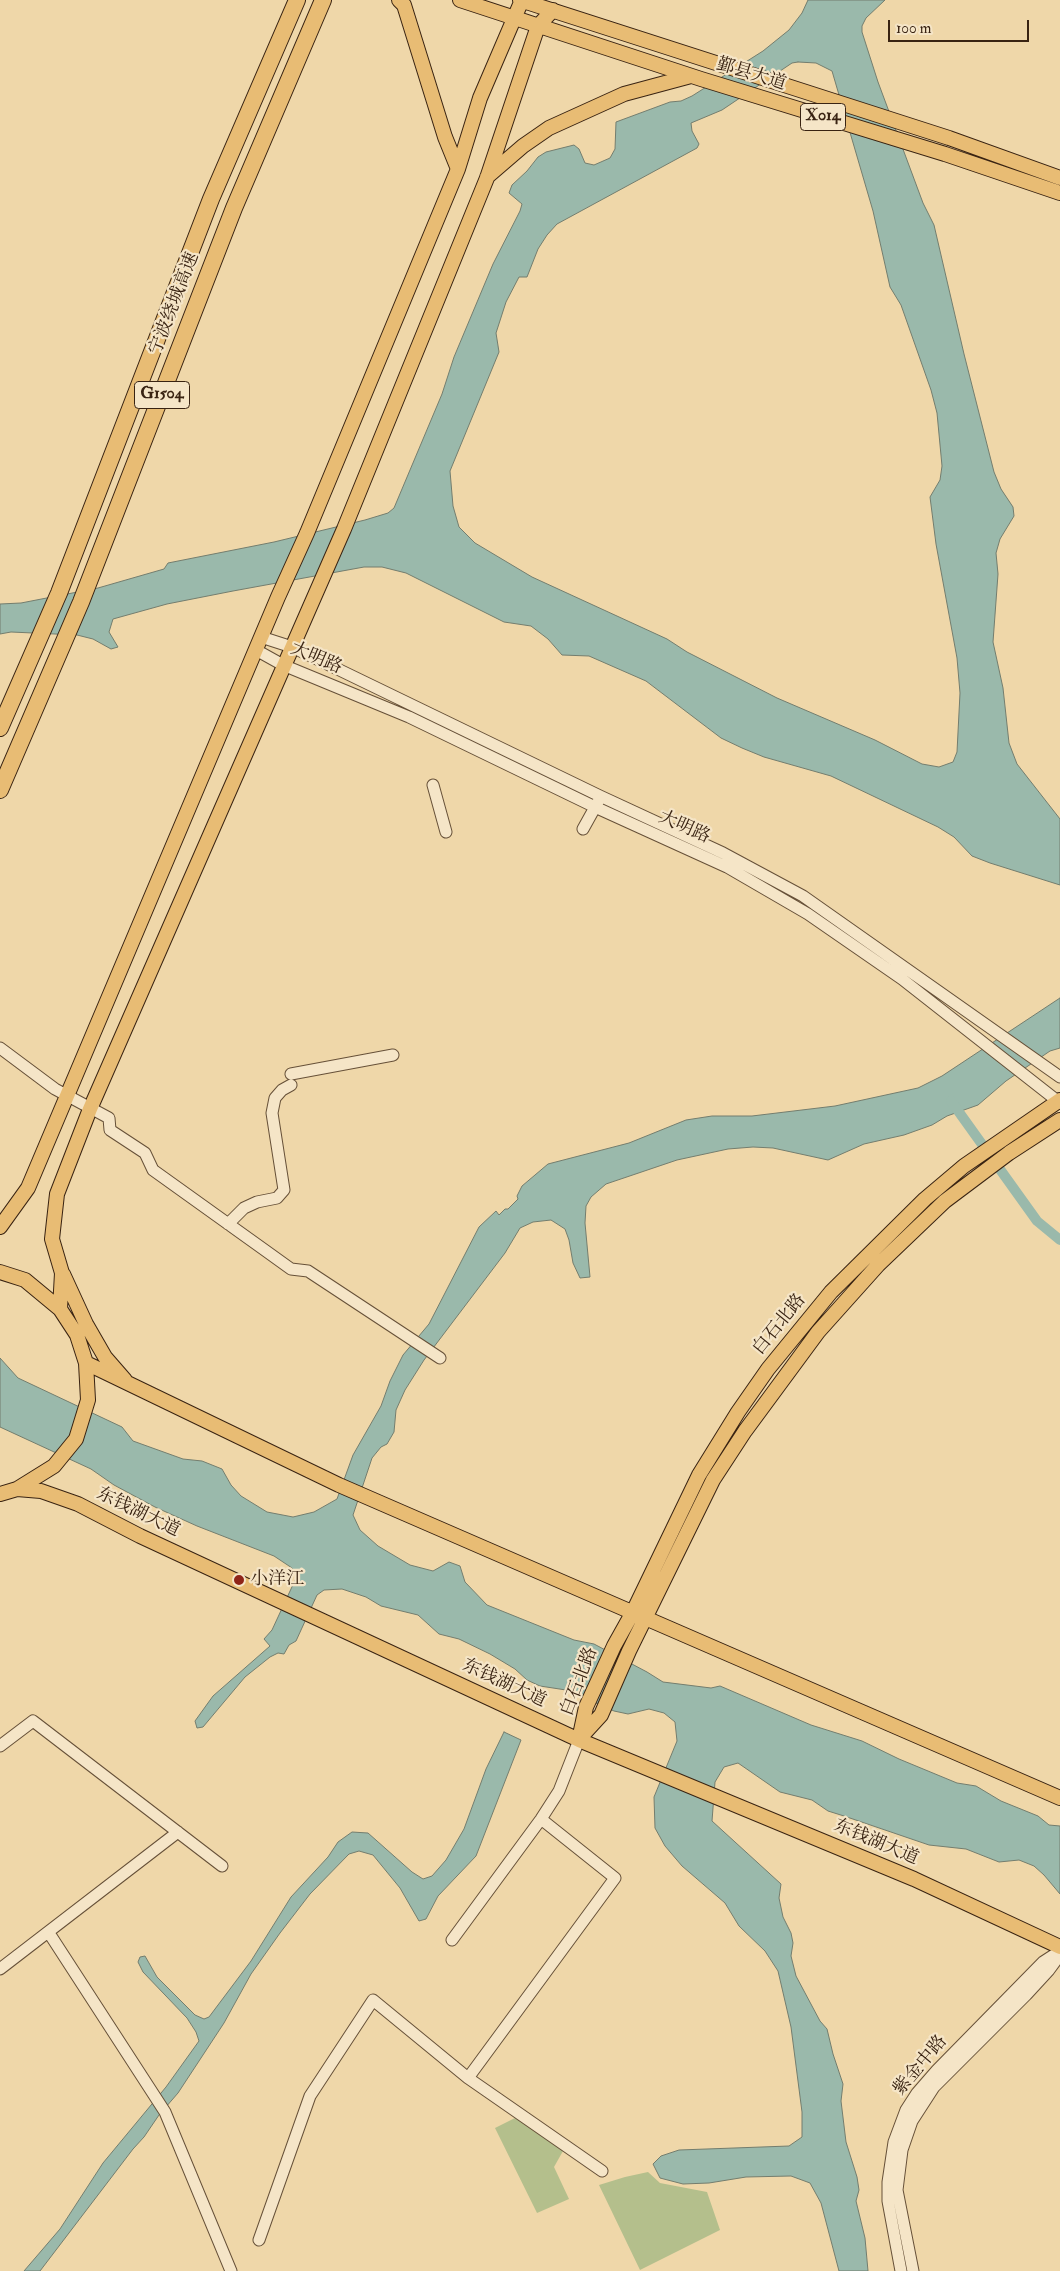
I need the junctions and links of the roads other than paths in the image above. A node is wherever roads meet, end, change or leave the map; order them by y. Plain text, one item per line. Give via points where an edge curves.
1 (297, 0) edge
2 (324, 0) edge
3 (399, 0) edge
4 (460, 0) edge
5 (521, 0) edge
6 (553, 10) junction
7 (516, 18) junction
8 (538, 26) junction
9 (696, 78) junction
10 (458, 169) junction
11 (487, 178) junction
12 (1060, 178) edge
13 (1060, 193) edge
14 (261, 636) junction
15 (292, 647) junction
16 (256, 650) junction
17 (283, 665) junction
18 (0, 728) edge
19 (433, 785) dead end
20 (0, 790) edge
21 (598, 802) junction
22 (583, 828) dead end
23 (446, 832) dead end
24 (0, 1048) edge
25 (393, 1055) dead end
26 (1060, 1077) edge
27 (66, 1096) junction
28 (1059, 1101) edge
29 (90, 1108) junction
30 (1060, 1120) edge
31 (228, 1224) junction
32 (0, 1227) edge
33 (0, 1272) edge
34 (62, 1273) junction
35 (60, 1309) junction
36 (436, 1355) dead end
37 (86, 1363) junction
38 (129, 1384) junction
39 (17, 1489) junction
40 (0, 1494) edge
41 (633, 1612) junction
42 (646, 1618) junction
43 (579, 1740) junction
44 (0, 1746) edge
45 (1060, 1798) edge
46 (541, 1819) junction
47 (178, 1832) junction
48 (222, 1866) dead end
49 (49, 1933) junction
50 (452, 1940) dead end
51 (1060, 1947) edge
52 (1060, 1953) edge
53 (0, 1969) edge
54 (468, 2078) junction
55 (602, 2171) dead end
56 (259, 2240) dead end
57 (231, 2271) edge
58 (902, 2271) edge
59 (913, 2271) edge

1 - 18 highway, 宁波绕城高速 / G1504 via 211,199 58,593
2 - 20 highway, 宁波绕城高速 / G1504 via 234,208 81,602
3 - 10 main road via 404,5
4 - 7 main road, 鄞县大道 / X014
5 - 6 main road, 鄞县大道 / X014
5 - 7 main road
6 - 8 main road
6 - 12 main road, 鄞县大道 / X014 via 949,138
7 - 8 main road, 鄞县大道 / X014
7 - 10 main road via 480,98
8 - 9 main road, 鄞县大道 / X014
8 - 11 main road
9 - 11 main road via 624,94 549,128
9 - 13 main road, 鄞县大道 / X014 via 945,154
10 - 14 main road
11 - 15 main road via 344,529
14 - 15 street, 大明路
14 - 16 main road
15 - 17 main road
15 - 21 street, 大明路
16 - 17 street, 大明路
16 - 27 main road
17 - 21 street, 大明路 via 409,717
17 - 29 main road
19 - 23 street
21 - 22 street
21 - 26 street, 大明路 via 723,853 803,896
21 - 28 street, 大明路 via 727,867 808,914 902,979
24 - 27 street
25 - 31 street via 291,1079 275,1098 272,1113 284,1190 277,1198 244,1208
27 - 29 street
27 - 32 main road via 28,1188
28 - 41 main road, 白石北路 via 964,1166 925,1199 862,1259 803,1325 738,1412 699,1475
29 - 31 street via 109,1118 110,1130 145,1153 153,1170
29 - 34 main road via 58,1194 52,1239
30 - 42 main road, 白石北路 via 945,1201 840,1306 781,1380 713,1480
31 - 36 street via 291,1269 308,1271
33 - 35 main road via 25,1280
34 - 35 main road
34 - 38 main road via 105,1357
35 - 37 main road via 77,1335
37 - 38 main road
37 - 39 main road via 88,1400 76,1439 54,1466
38 - 41 main road via 339,1485
39 - 40 main road
39 - 43 main road, 东钱湖大道 via 42,1491 78,1504 140,1536
41 - 42 main road
41 - 43 main road, 白石北路 via 586,1707
42 - 43 main road, 白石北路 via 601,1716
42 - 45 main road
43 - 46 street via 559,1791
43 - 51 main road, 东钱湖大道 via 914,1879
44 - 47 street via 33,1721
46 - 50 street
46 - 54 street via 615,1878
47 - 48 street
47 - 49 street
49 - 53 street
49 - 57 street via 165,2112
52 - 58 street, 紫金中路 via 1042,1962 943,2064 906,2110 894,2142 888,2182 888,2201
52 - 59 street, 紫金中路 via 1050,1970 934,2088 912,2121 902,2150 897,2190
54 - 55 street
54 - 56 street via 373,2000 310,2096

